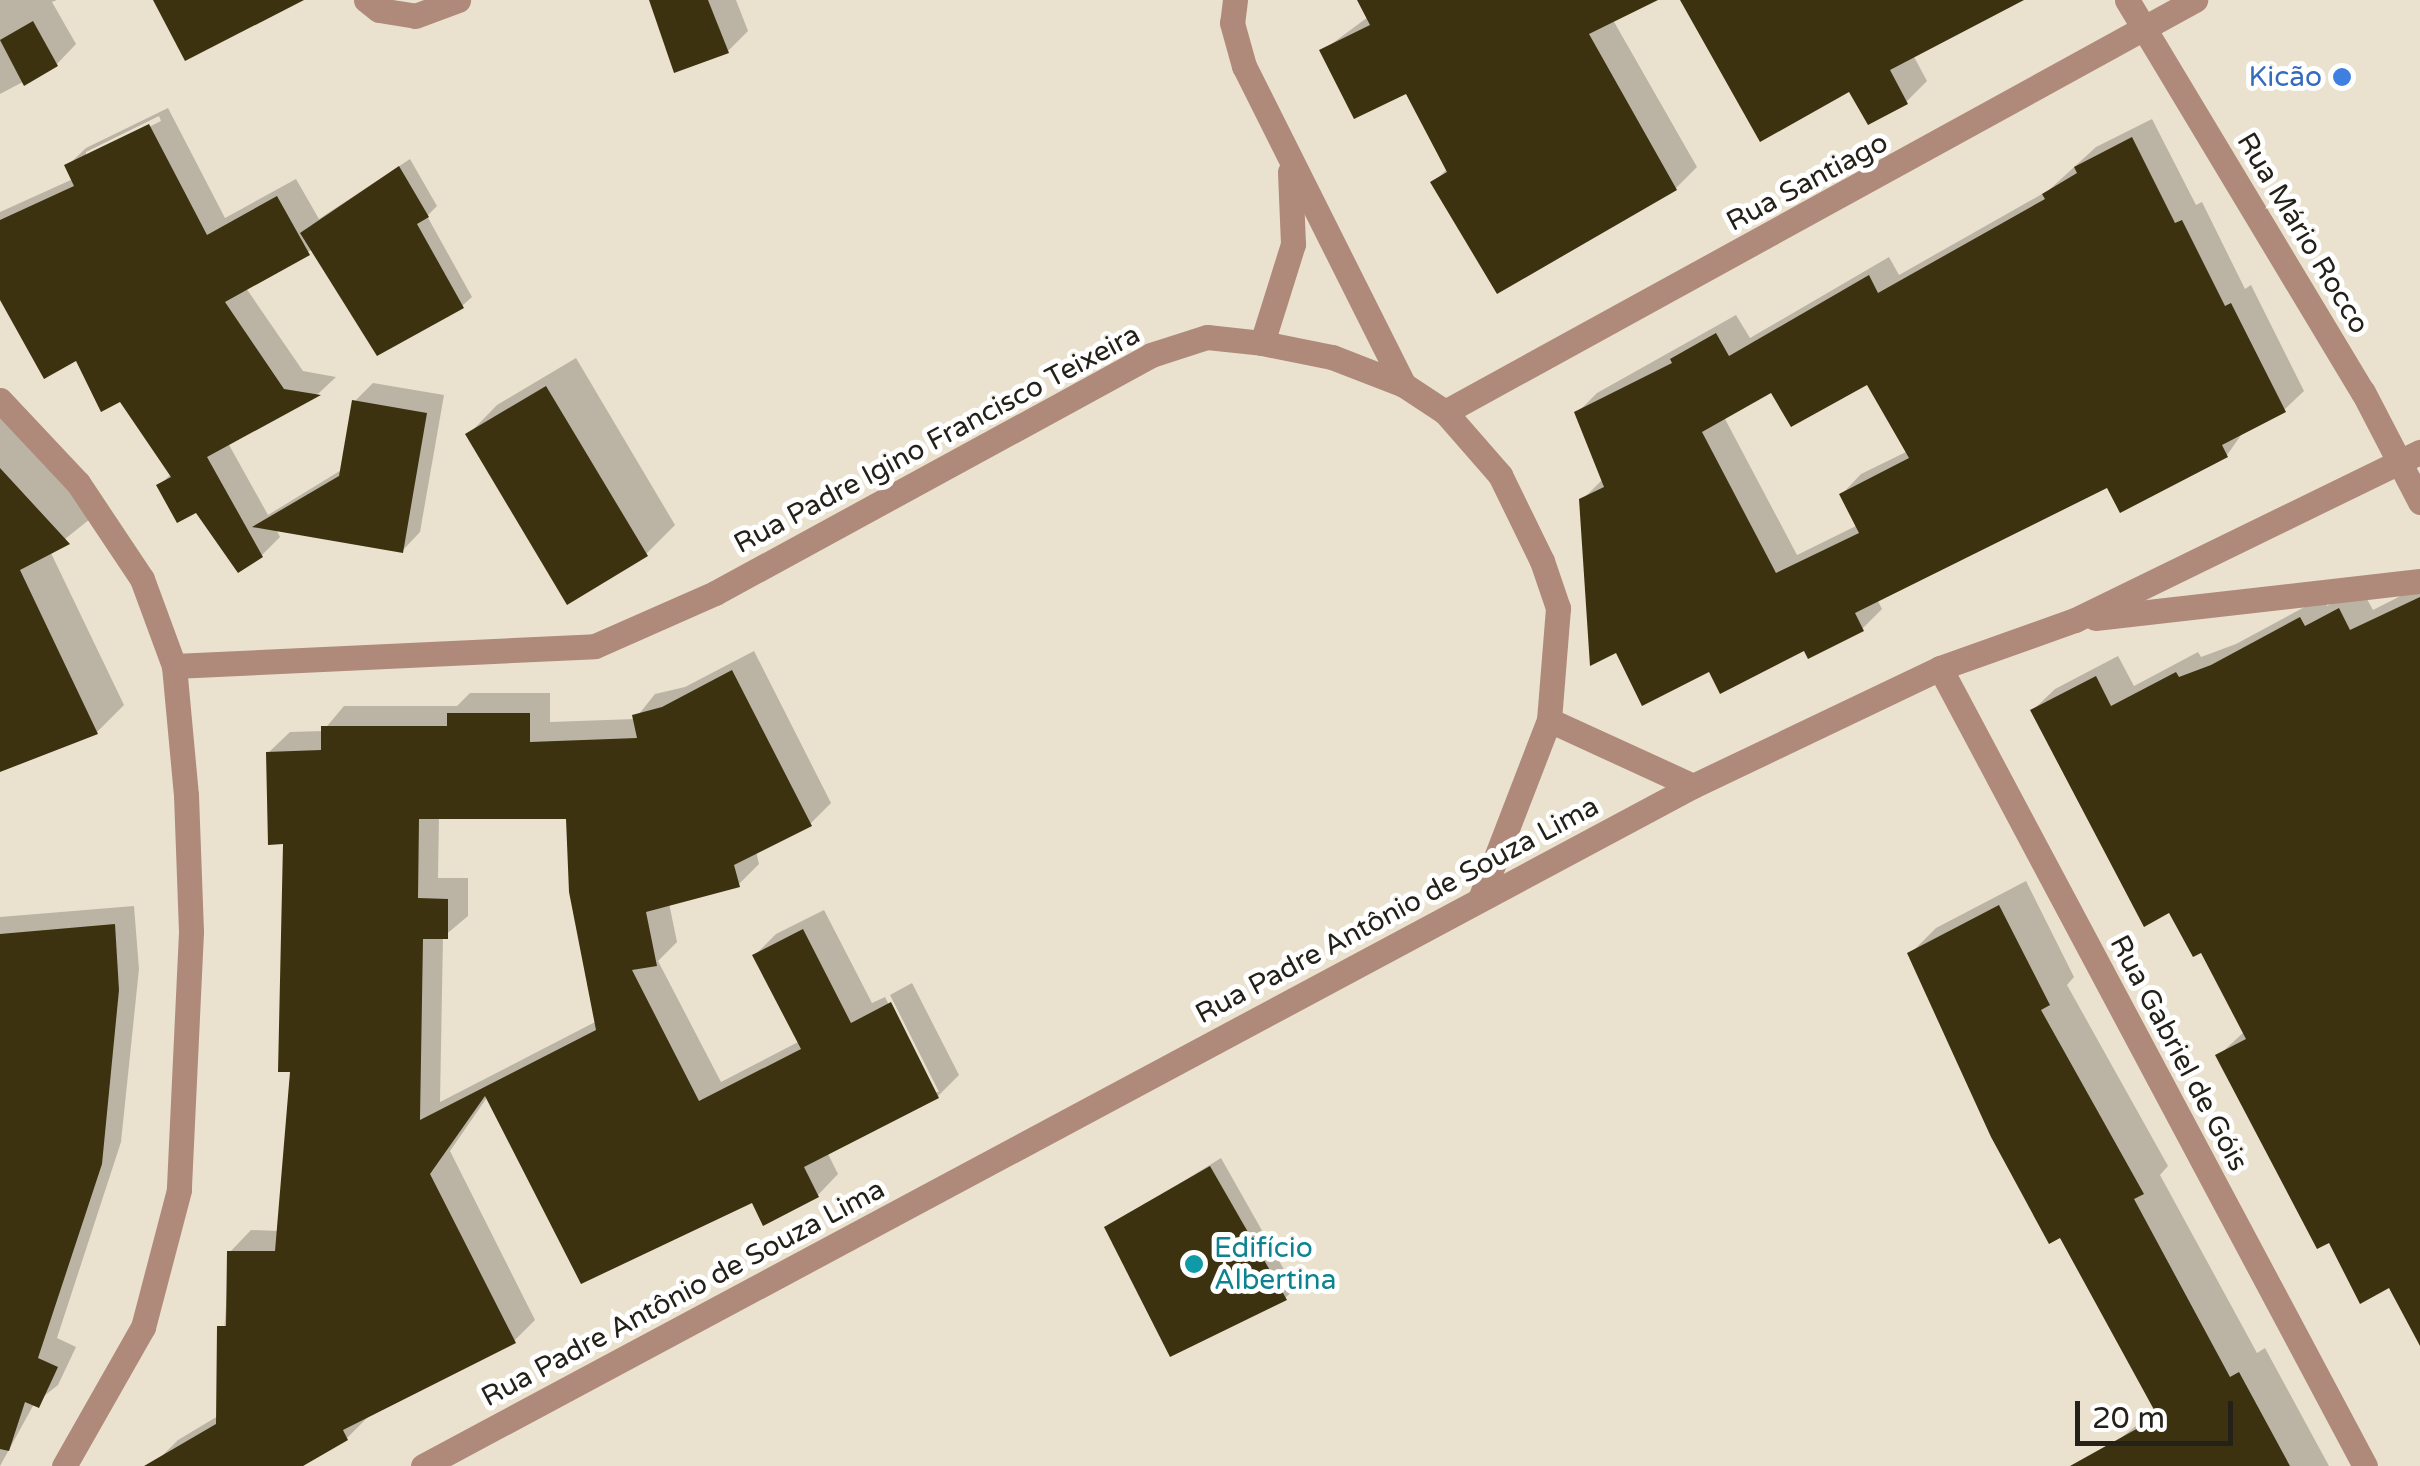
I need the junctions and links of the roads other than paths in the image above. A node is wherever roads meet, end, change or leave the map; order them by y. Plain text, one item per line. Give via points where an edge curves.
1 (458, 0) edge
2 (1235, 0) edge
3 (2127, 0) edge
4 (2195, 0) edge
5 (372, 5) edge
6 (2143, 28) junction
7 (1290, 162) junction
8 (1262, 343) junction
9 (1404, 385) junction
10 (0, 400) edge
11 (1446, 412) junction
12 (2409, 457) edge
13 (2420, 502) edge
14 (2420, 580) edge
15 (2076, 620) junction
16 (174, 666) junction
17 (1940, 668) junction
18 (1549, 720) junction
19 (1693, 786) junction
20 (1480, 900) junction
21 (64, 1466) edge
22 (423, 1466) edge
23 (2365, 1466) edge

1 - 5 street via 415,16
2 - 7 street via 1232,23 1244,66
3 - 6 street, Rua Mário Rocco
4 - 6 street, Rua Santiago
6 - 11 street, Rua Santiago
6 - 12 street, Rua Mário Rocco
7 - 8 street via 1293,244
7 - 9 street
8 - 9 street, Rua Padre Igino Francisco Teixeira via 1332,357
8 - 16 street, Rua Padre Igino Francisco Teixeira via 1207,338 1151,355 715,593 595,646
9 - 11 street, Rua Padre Igino Francisco Teixeira
10 - 16 street via 78,483 142,579
11 - 18 street, Rua Padre Igino Francisco Teixeira via 1479,446 1523,514 1558,608
12 - 13 street, Rua Mário Rocco
12 - 15 street, Rua Padre Antônio de Souza Lima
14 - 15 street
15 - 17 street, Rua Padre Antônio de Souza Lima
16 - 21 street via 191,932 178,1190 143,1327
17 - 19 street, Rua Padre Antônio de Souza Lima
17 - 23 street, Rua Gabriel de Góis
18 - 19 street
18 - 20 street, Rua Padre Igino Francisco Teixeira
19 - 20 street, Rua Padre Antônio de Souza Lima
20 - 22 street, Rua Padre Antônio de Souza Lima

